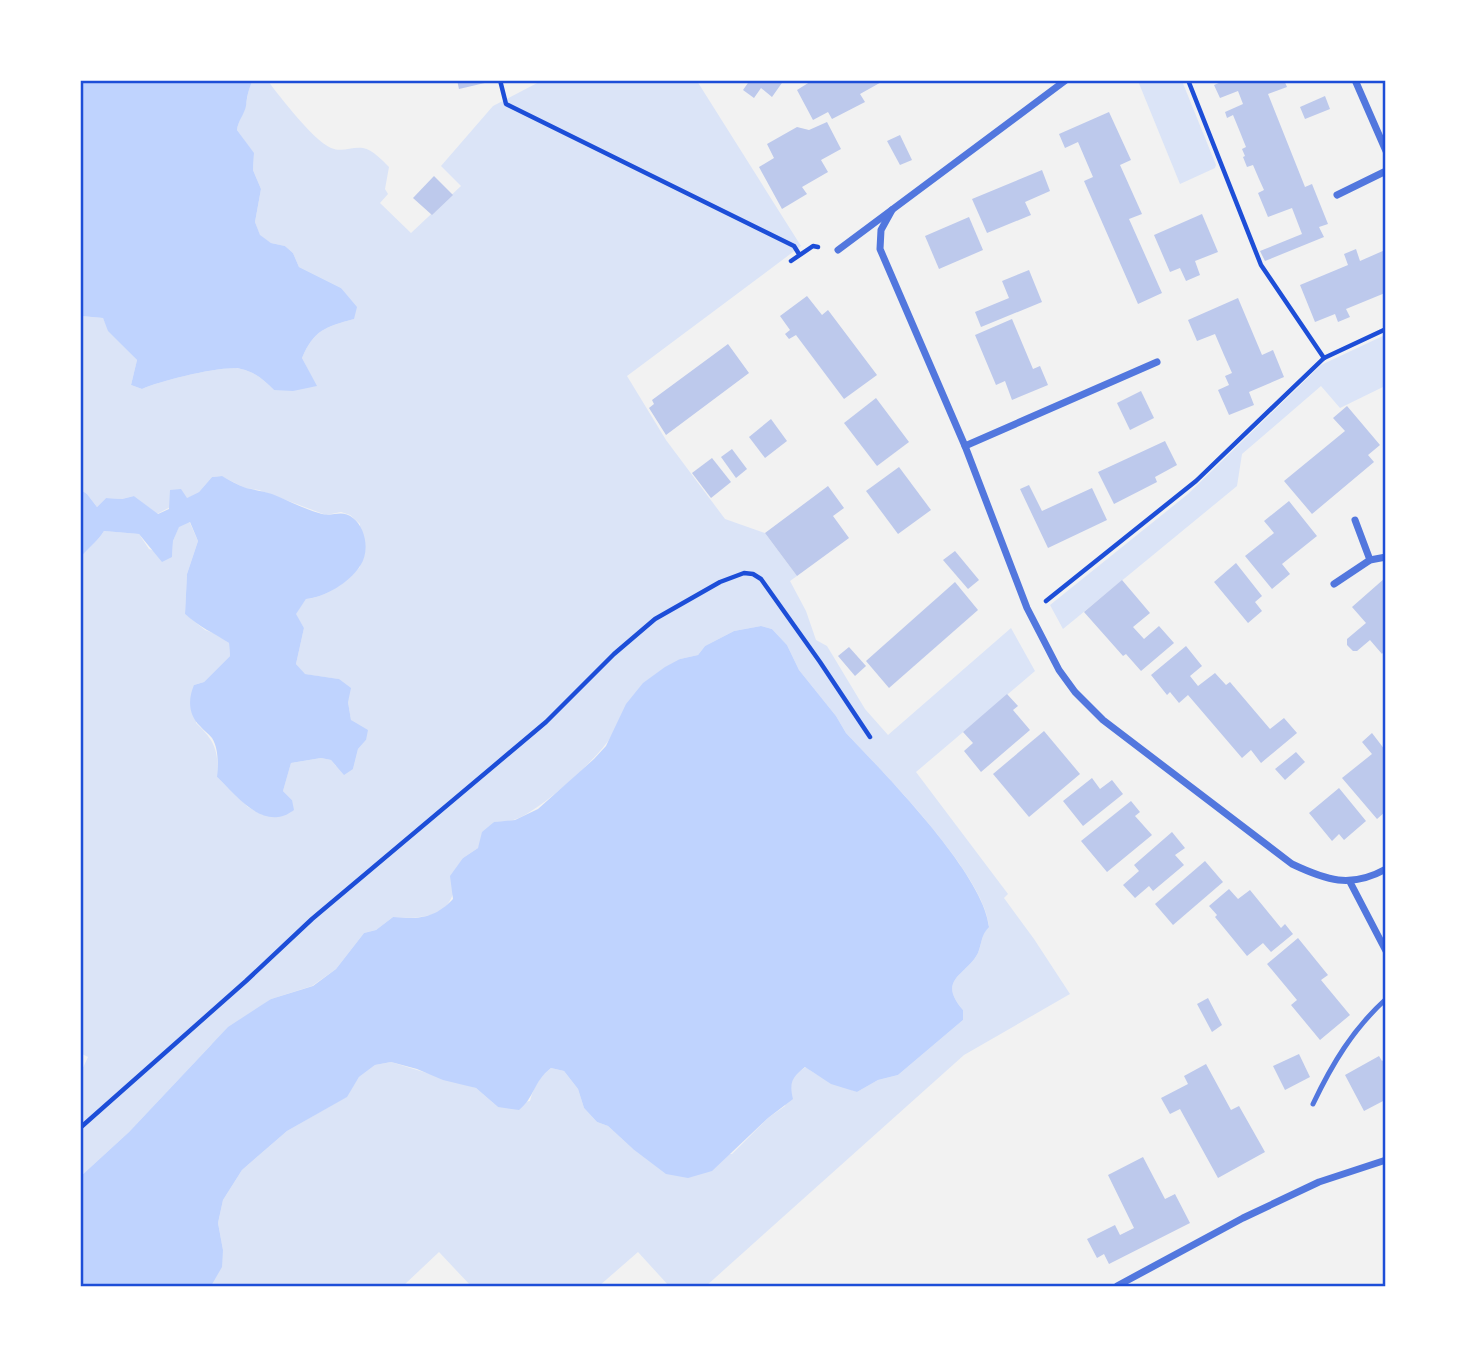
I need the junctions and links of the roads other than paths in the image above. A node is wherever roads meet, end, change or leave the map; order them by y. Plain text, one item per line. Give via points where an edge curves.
1 (1066, 80) edge
2 (1355, 80) edge
3 (1385, 151) edge
4 (1385, 171) edge
5 (1337, 195) dead end
6 (892, 210) junction
7 (838, 250) road end
8 (1157, 362) dead end
9 (965, 446) junction
10 (1355, 520) dead end
11 (1385, 557) edge
12 (1370, 560) junction
13 (1334, 584) dead end
14 (1385, 869) edge
15 (1350, 882) junction
16 (1385, 951) edge
17 (1385, 999) edge
18 (1313, 1104) dead end
19 (1385, 1160) edge
20 (1117, 1286) edge

1 - 6 street
2 - 3 street
4 - 5 street
6 - 7 street
6 - 9 street via 881,230 880,248
8 - 9 street
9 - 15 street via 1029,614 1075,692 1103,720 1292,864 1318,877
10 - 12 street
11 - 12 street
12 - 13 street
14 - 15 street
15 - 16 street
17 - 18 lane via 1331,1066
19 - 20 street via 1318,1182

